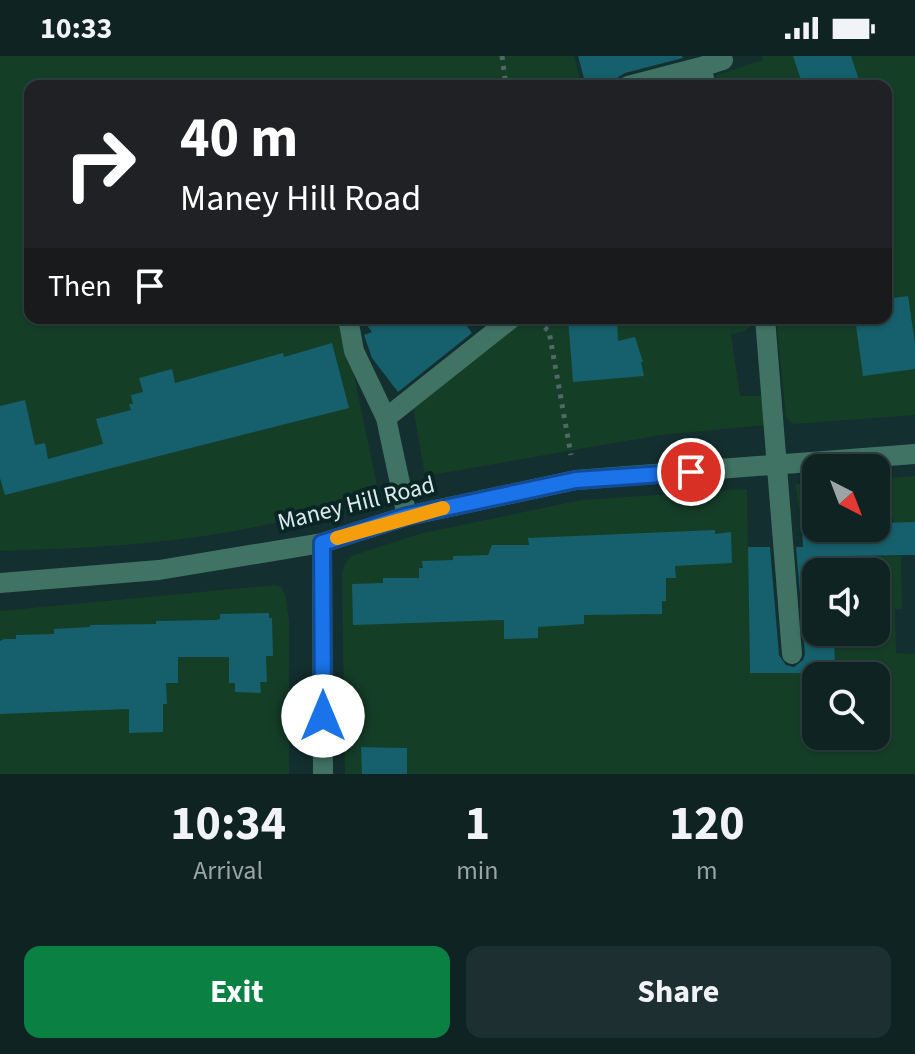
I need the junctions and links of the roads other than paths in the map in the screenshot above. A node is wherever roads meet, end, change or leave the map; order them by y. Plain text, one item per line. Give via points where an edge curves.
1 (721, 56) edge
2 (703, 76) edge
3 (673, 80) edge
4 (349, 324) edge
5 (504, 324) edge
6 (766, 324) edge
7 (386, 418) junction
8 (915, 454) edge
9 (778, 467) junction
10 (407, 516) junction
11 (322, 543) junction
12 (0, 583) edge
13 (792, 654) dead end
14 (323, 774) edge

1 - 2 street via 723,60
2 - 3 street
4 - 7 street via 354,351
5 - 7 street
6 - 9 street
7 - 10 street
8 - 9 street, Maney Hill Road
9 - 10 street, Maney Hill Road via 576,480
9 - 13 street
10 - 11 street, Maney Hill Road
11 - 12 street, Maney Hill Road via 159,570
11 - 14 street

